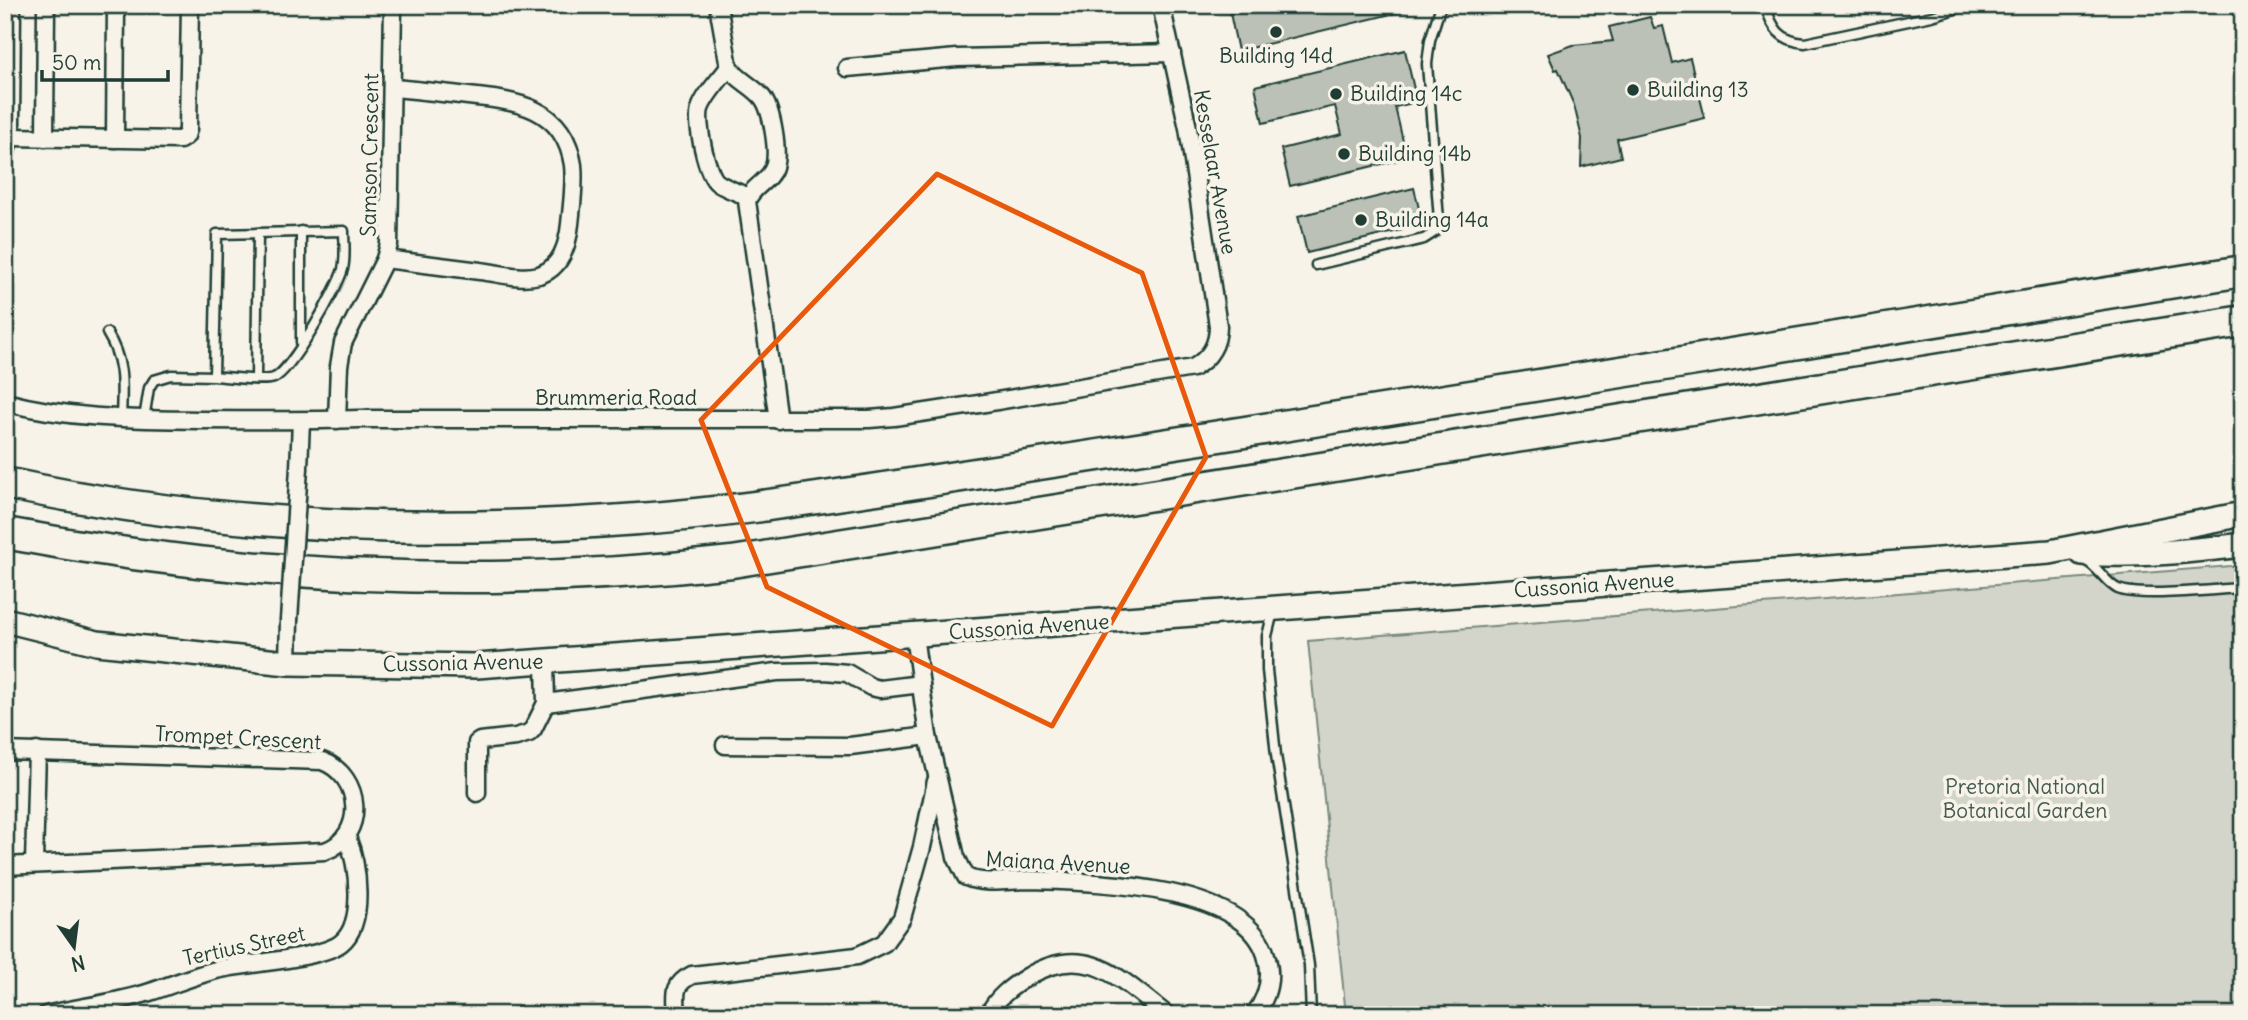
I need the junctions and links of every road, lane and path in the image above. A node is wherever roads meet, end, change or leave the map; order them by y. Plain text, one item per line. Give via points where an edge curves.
1 (12, 5) edge
2 (46, 5) edge
3 (116, 5) edge
4 (190, 5) edge
5 (393, 5) edge
6 (718, 5) edge
7 (1161, 5) edge
8 (1441, 5) edge
9 (1765, 5) edge
10 (1968, 5) edge
11 (1172, 53) junction
12 (729, 67) junction
13 (847, 68) dead end
14 (393, 88) junction
15 (8, 93) edge
16 (10, 137) junction
17 (45, 138) junction
18 (115, 139) junction
19 (5, 156) edge
20 (748, 197) junction
21 (302, 231) junction
22 (258, 233) junction
23 (385, 259) junction
24 (1316, 265) dead end
25 (2243, 271) edge
26 (2243, 321) edge
27 (107, 333) dead end
28 (301, 345) junction
29 (1215, 347) joint
30 (214, 376) junction
31 (256, 378) junction
32 (5, 402) edge
33 (121, 419) junction
34 (144, 419) junction
35 (337, 420) junction
36 (778, 420) junction
37 (301, 421) junction
38 (5, 483) edge
39 (2243, 514) edge
40 (5, 533) edge
41 (2243, 545) edge
42 (2052, 552) junction
43 (2243, 588) edge
44 (1273, 609) junction
45 (5, 620) edge
46 (914, 635) junction
47 (288, 663) junction
48 (545, 663) junction
49 (921, 684) junction
50 (546, 703) junction
51 (928, 736) junction
52 (725, 745) dead end
53 (5, 751) edge
54 (37, 751) junction
55 (937, 775) junction
56 (477, 793) dead end
57 (347, 837) junction
58 (34, 864) junction
59 (5, 866) edge
60 (46, 1015) edge
61 (677, 1015) edge
62 (988, 1015) edge
63 (1167, 1015) edge
64 (1254, 1015) edge
65 (1311, 1015) edge

1 - 15 street
2 - 17 street
3 - 18 street
4 - 18 street via 186,136 180,140
5 - 14 street, Samson Crescent
6 - 12 street
7 - 11 street, Kesselaar Avenue
8 - 24 lane via 1427,64 1438,195 1435,232 1424,239
9 - 10 lane via 1780,36 1805,43
11 - 13 street via 957,58
11 - 29 street, Kesselaar Avenue via 1218,320
12 - 20 street via 764,99 774,135 774,169
12 - 20 street via 704,101 699,121 712,177
14 - 23 street, Samson Crescent via 390,237
14 - 23 street via 529,106 562,133 573,163 573,187 565,248 555,265 541,274 519,276
15 - 16 street
16 - 17 street
16 - 19 street
17 - 18 street
20 - 36 street
21 - 22 lane
21 - 28 lane
21 - 28 lane via 344,231 345,257 333,292
22 - 30 lane via 216,234
22 - 31 lane
23 - 35 street, Samson Crescent via 341,348
25 - 38 highway via 1465,397 699,514 509,526 319,524 109,502
26 - 40 highway via 732,562 646,571 514,578 298,572 174,560
27 - 33 lane via 121,368
28 - 31 lane via 276,377
29 - 36 street, Brummeria Road via 1193,368 1151,377 894,417
30 - 31 lane
30 - 34 lane via 172,375 154,380
32 - 33 street, Brummeria Road via 60,414
33 - 34 street, Brummeria Road
34 - 37 street, Brummeria Road
35 - 36 street, Brummeria Road
35 - 37 street, Brummeria Road
37 - 47 street, bridge
39 - 42 main road, Cussonia Avenue
41 - 42 main road, Cussonia Avenue via 2141,555
42 - 43 lane via 2089,562 2120,590
42 - 44 main road, Cussonia Avenue
44 - 46 main road, Cussonia Avenue
44 - 65 lane via 1267,670 1309,965
45 - 47 main road, Cussonia Avenue via 97,643
46 - 48 main road, Cussonia Avenue
46 - 49 street, Maiana Avenue
47 - 48 main road, Cussonia Avenue via 457,667
48 - 50 street
49 - 50 street via 880,689 847,673 777,672
49 - 51 street, Maiana Avenue
50 - 56 street via 529,733 477,743
51 - 52 street via 850,747
51 - 55 street, Maiana Avenue
53 - 54 street, Trompet Crescent
54 - 57 street, Trompet Crescent via 322,761 338,769 349,783 354,810
54 - 58 street
55 - 61 street via 902,918 884,943 857,956 692,975 680,981 676,991
55 - 64 street, Maiana Avenue via 956,858 966,877 1161,891 1211,904 1240,921 1260,940 1269,966 1268,990
57 - 58 street via 325,851
57 - 60 street, Tertius Street via 354,861 356,914 340,944 217,970 149,993
58 - 59 street
62 - 63 street via 1008,990 1034,973 1058,964 1085,962 1110,971

